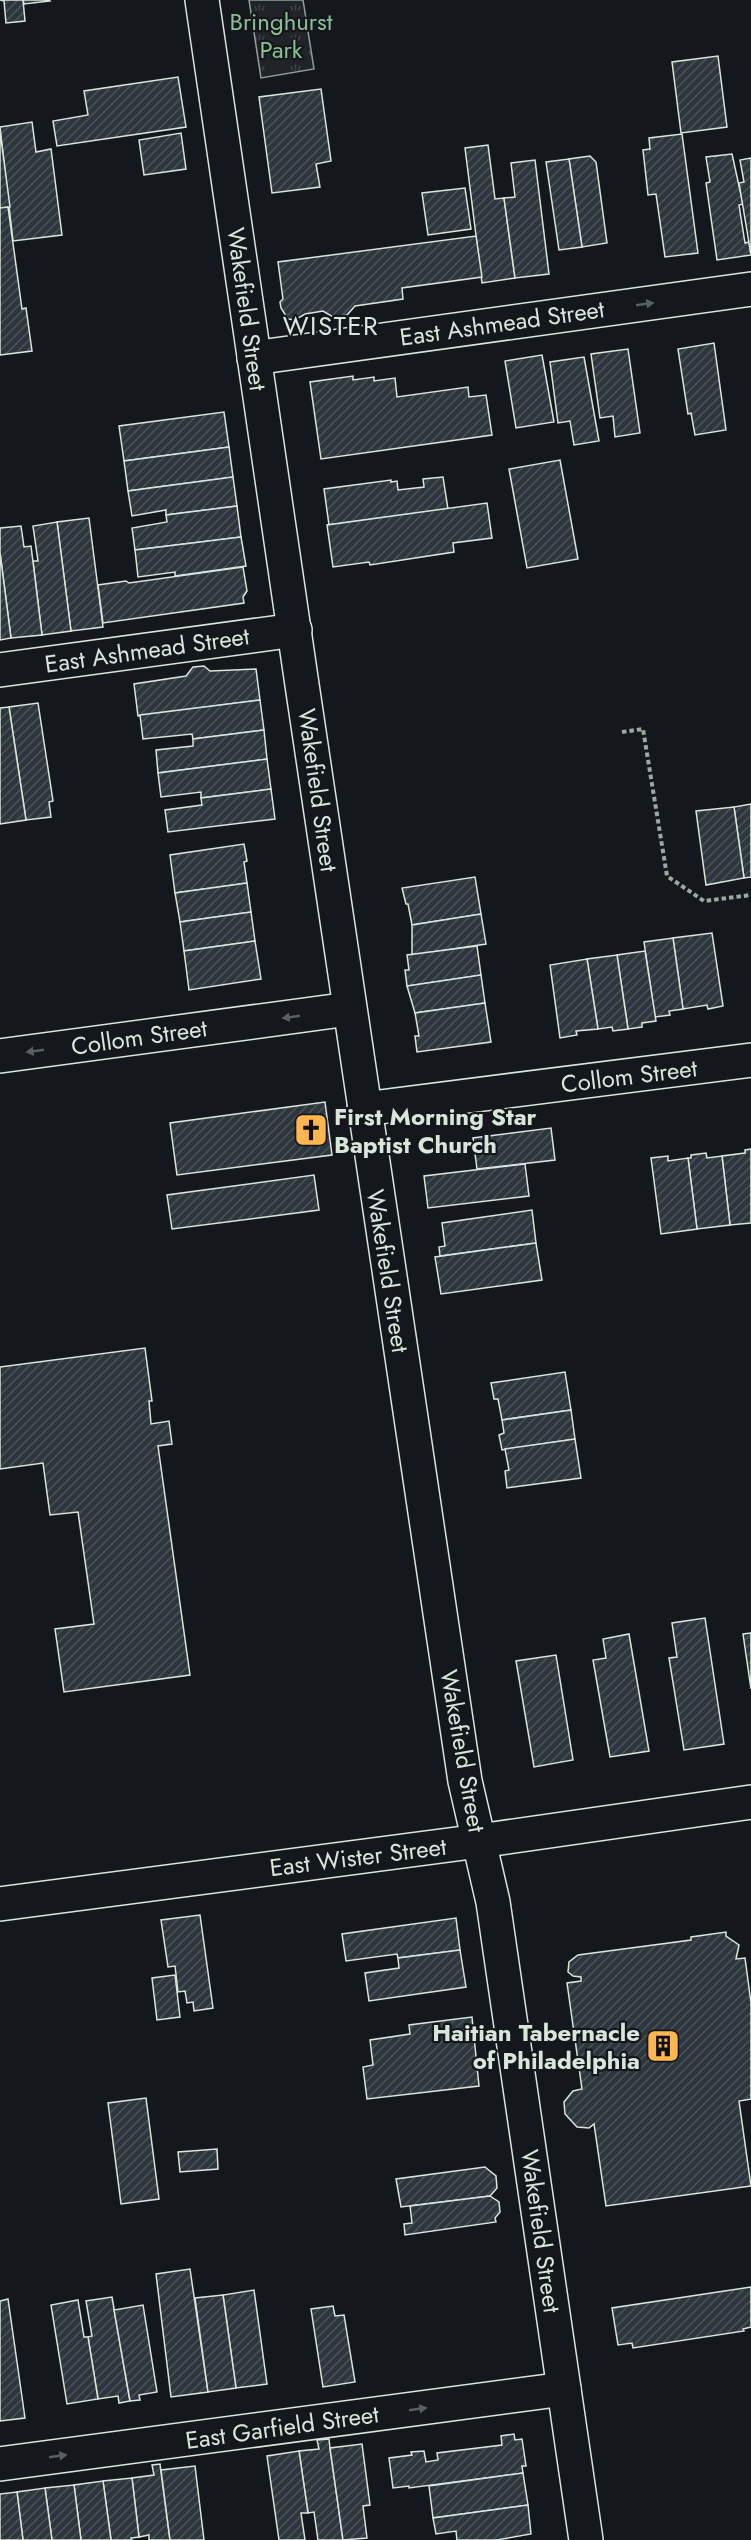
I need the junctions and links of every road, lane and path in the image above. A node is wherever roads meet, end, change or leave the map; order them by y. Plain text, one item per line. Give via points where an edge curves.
1 (202, 0) edge
2 (751, 289) edge
3 (254, 358) junction
4 (295, 630) junction
5 (0, 670) edge
6 (622, 732) dead end
7 (751, 895) edge
8 (349, 1009) junction
9 (0, 1056) edge
10 (751, 1060) edge
11 (364, 1109) junction
12 (751, 1802) edge
13 (479, 1841) junction
14 (0, 1904) edge
15 (564, 2389) junction
16 (0, 2464) edge
17 (586, 2540) edge

1 - 3 street, Wakefield Street
3 -> 2 street, East Ashmead Street
3 - 4 street, Wakefield Street
4 - 5 street, East Ashmead Street
4 - 8 street, Wakefield Street
6 - 7 path via 643,729 667,876 704,901
8 -> 9 street, Collom Street
8 - 11 street, Wakefield Street
10 - 11 street, Collom Street
11 - 13 street, Wakefield Street via 465,1780
12 - 13 street, East Wister Street
13 - 14 street, East Wister Street
13 - 15 street, Wakefield Street via 495,1914
16 -> 15 street, East Garfield Street
15 - 17 street, Wakefield Street

